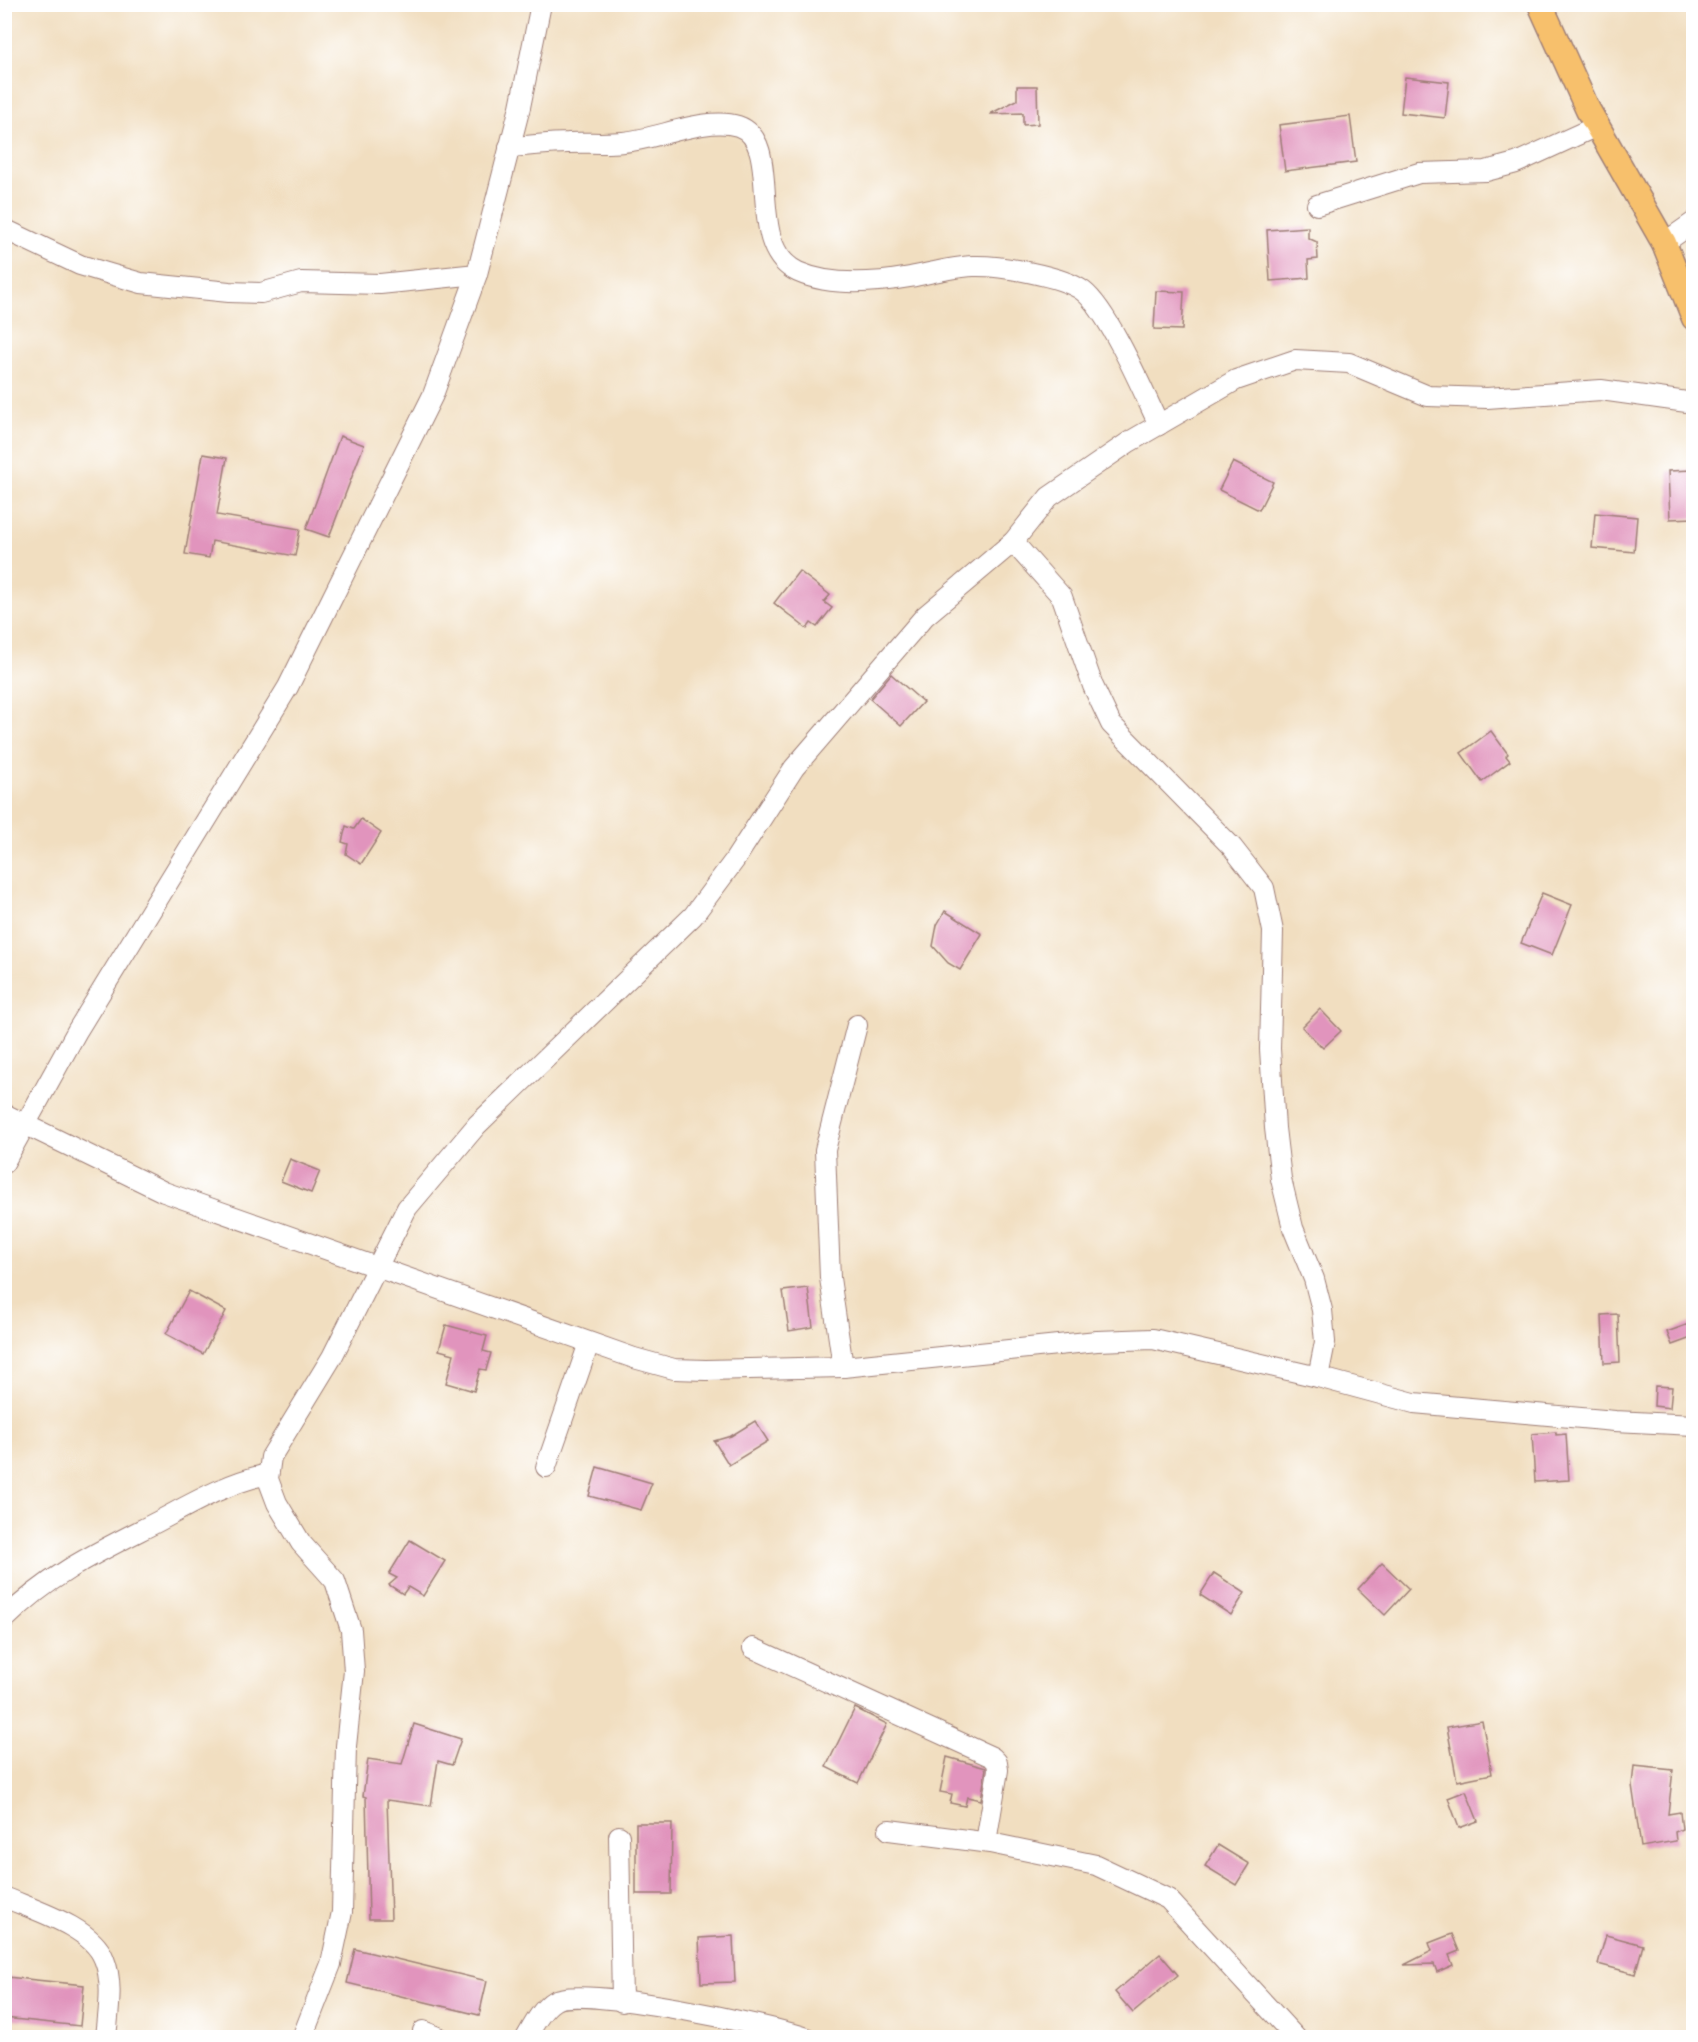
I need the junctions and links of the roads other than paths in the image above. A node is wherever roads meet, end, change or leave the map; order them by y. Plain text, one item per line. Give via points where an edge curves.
1 (541, 4) edge
2 (1540, 4) edge
3 (1597, 126) junction
4 (510, 147) junction
5 (1317, 205) dead end
6 (1694, 222) edge
7 (4, 229) edge
8 (1664, 243) junction
9 (477, 274) junction
10 (1694, 318) edge
11 (1694, 403) edge
12 (1159, 425) junction
13 (1013, 542) junction
14 (857, 1025) dead end
15 (4, 1114) edge
16 (25, 1125) junction
17 (4, 1163) edge
18 (375, 1269) junction
19 (589, 1342) junction
20 (843, 1366) junction
21 (1318, 1377) junction
22 (1694, 1425) edge
23 (546, 1467) dead end
24 (268, 1474) junction
25 (4, 1620) edge
26 (753, 1648) dead end
27 (889, 1830) dead end
28 (619, 1836) dead end
29 (986, 1842) junction
30 (4, 1897) edge
31 (622, 2002) junction
32 (106, 2037) edge
33 (302, 2037) edge
34 (526, 2037) edge
35 (807, 2037) edge
36 (1296, 2037) edge

1 - 4 street
2 - 3 main road
3 - 5 street via 1516,163 1486,171 1419,173
3 - 8 main road
4 - 9 street
4 - 12 street via 651,139 704,124 740,127 754,135 761,154 771,240 781,259 798,272 826,279 879,282 973,266 1065,283 1083,291 1104,317
6 - 8 street
7 - 9 street via 80,265 141,283 218,291 261,293 301,282 380,284
8 - 10 main road
9 - 16 street via 434,395 288,687 83,1021
11 - 12 street via 1600,390 1486,398 1428,396 1349,363 1295,360 1236,380
12 - 13 street via 1048,497
13 - 18 street via 925,616 794,768 693,916 477,1125 407,1208
13 - 21 street via 1062,597 1093,686 1111,724 1232,847 1264,888 1273,931 1270,1049 1277,1148 1293,1228 1322,1310 1325,1342
14 - 20 street via 825,1150 830,1278
15 - 16 street
16 - 17 street
16 - 18 street via 164,1191
18 - 19 street
18 - 24 street via 332,1357 271,1457
19 - 20 street via 674,1369
19 - 23 street
20 - 21 street via 1153,1339
21 - 22 street via 1414,1403
24 - 25 street via 211,1492 101,1549 36,1589
24 - 33 street via 277,1503 301,1543 335,1581 351,1630 354,1671 346,1746 342,1912 331,1964
26 - 29 street via 992,1757 998,1770
27 - 29 street
28 - 31 street
29 - 36 street via 1096,1865 1168,1899
30 - 32 street via 73,1928 99,1949 108,1975
31 - 34 street via 574,1996 554,2001
31 - 35 street via 729,2018

